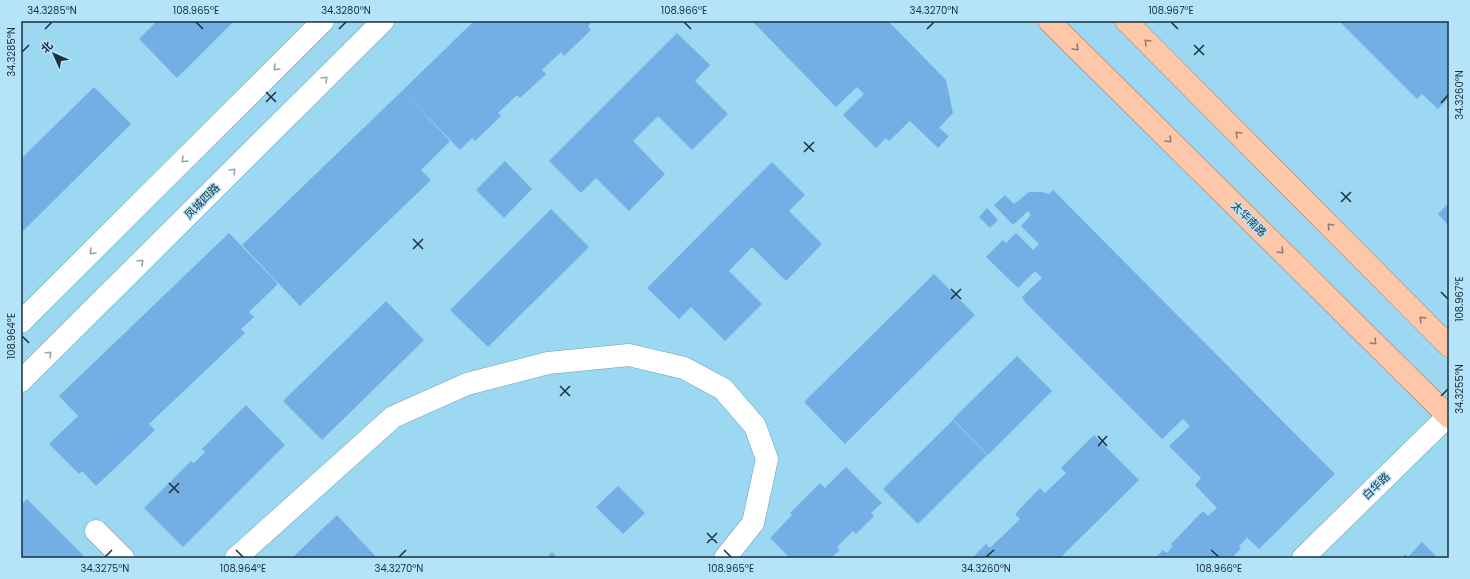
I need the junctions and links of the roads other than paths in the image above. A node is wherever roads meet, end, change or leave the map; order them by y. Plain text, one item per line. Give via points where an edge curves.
1 (323, 21) edge
2 (383, 21) edge
3 (1049, 21) edge
4 (1126, 21) edge
5 (21, 322) edge
6 (1449, 346) edge
7 (21, 381) edge
8 (1449, 416) edge
9 (96, 531) dead end
10 (123, 558) edge
11 (236, 558) edge
12 (725, 558) edge
13 (1303, 558) edge

1 -> 5 street
7 -> 2 street, 凤城四路
3 -> 8 main road, 太华南路
6 -> 4 main road
8 - 13 street, 白华路
9 - 10 street
11 - 12 street via 393,417 468,384 548,363 629,355 684,368 723,389 755,426 767,459 753,523

